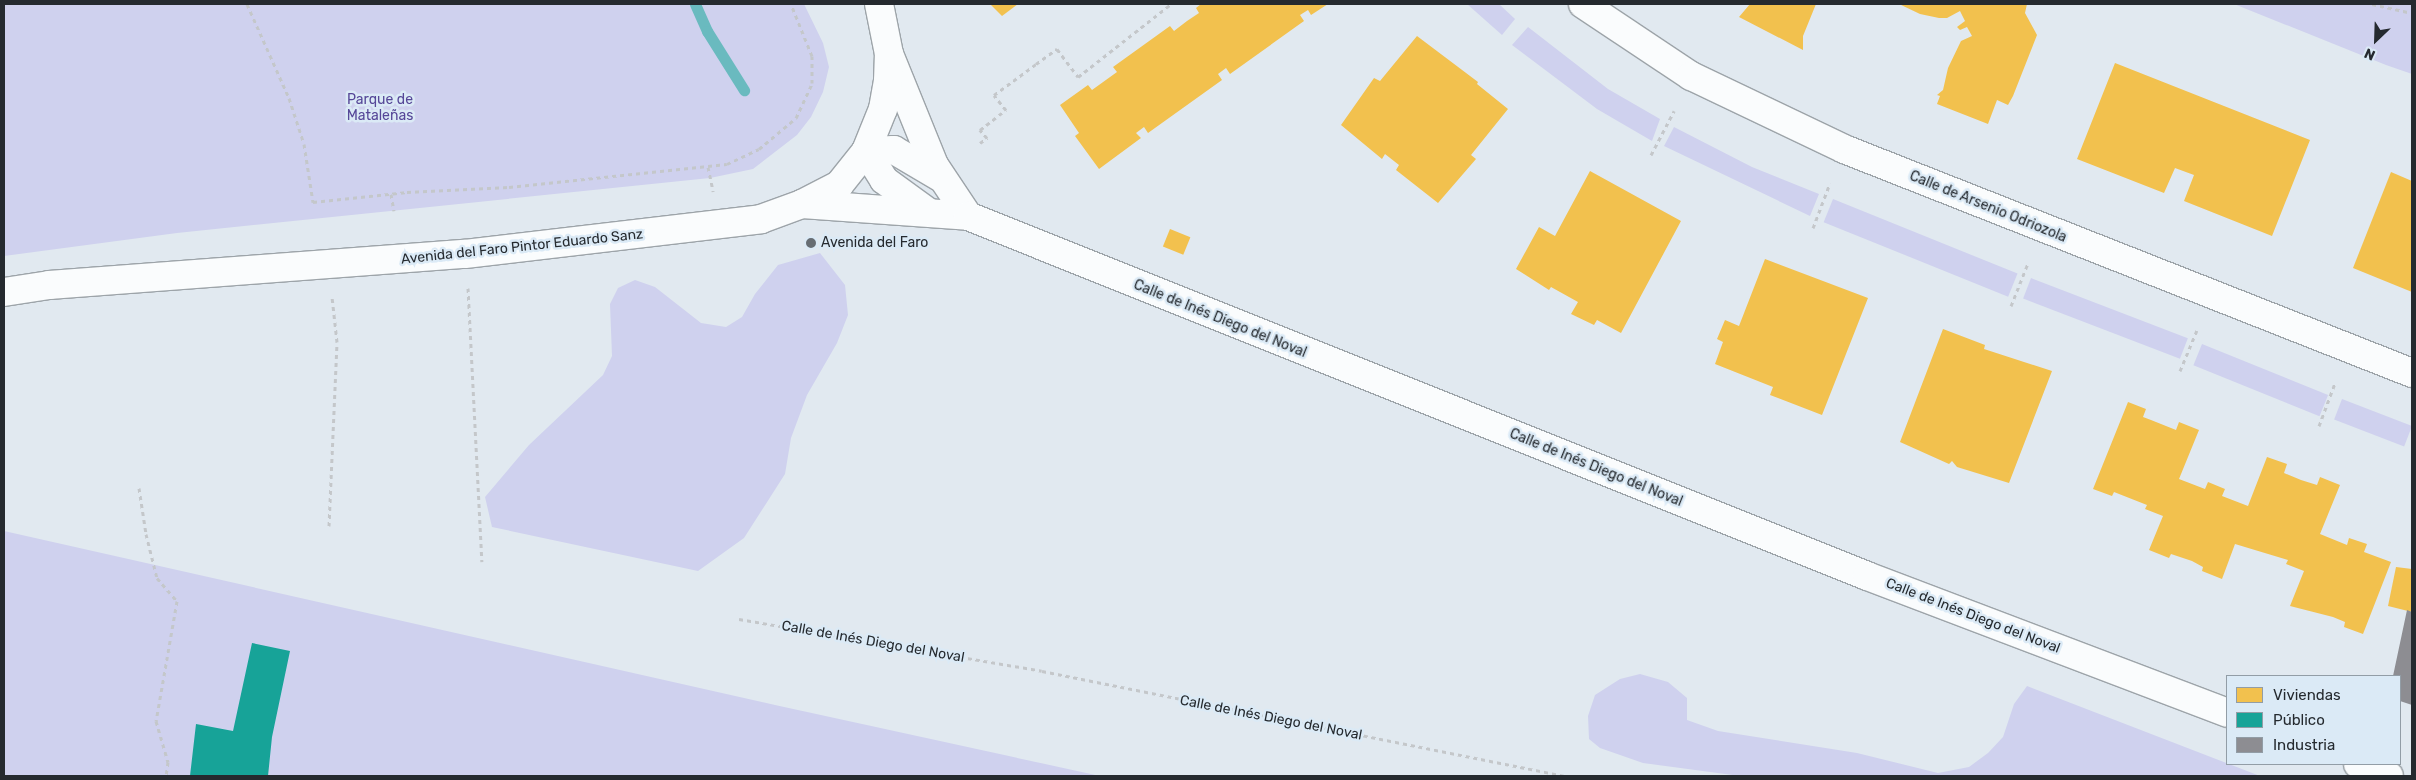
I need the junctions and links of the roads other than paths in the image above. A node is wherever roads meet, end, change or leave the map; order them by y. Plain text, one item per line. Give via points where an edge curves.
1 (879, 4) edge
2 (1583, 4) edge
3 (889, 54) junction
4 (866, 151) junction
5 (940, 177) junction
6 (802, 204) junction
7 (929, 213) junction
8 (968, 216) junction
9 (4, 292) edge
10 (2412, 373) edge
11 (2226, 713) edge
12 (2360, 765) edge
13 (2388, 776) edge

1 - 3 street, Avenida del Faro Pintor Eduardo Sanz
2 - 10 street, Calle de Arsenio Odriozola via 1690,76 1835,145 2033,226
3 - 4 street, Avenida del Faro Pintor Eduardo Sanz via 883,109
3 - 5 street
4 - 5 street via 894,150
4 - 6 street, Avenida del Faro Pintor Eduardo Sanz via 839,185
4 - 7 street via 884,180
5 - 8 street
6 - 7 street, Calle de Inés Diego del Noval
6 - 9 street, Avenida del Faro Pintor Eduardo Sanz via 760,219 465,254 49,285
7 - 8 street, Calle de Inés Diego del Noval
8 - 11 street, Calle de Inés Diego del Noval via 1867,576
12 - 13 street

